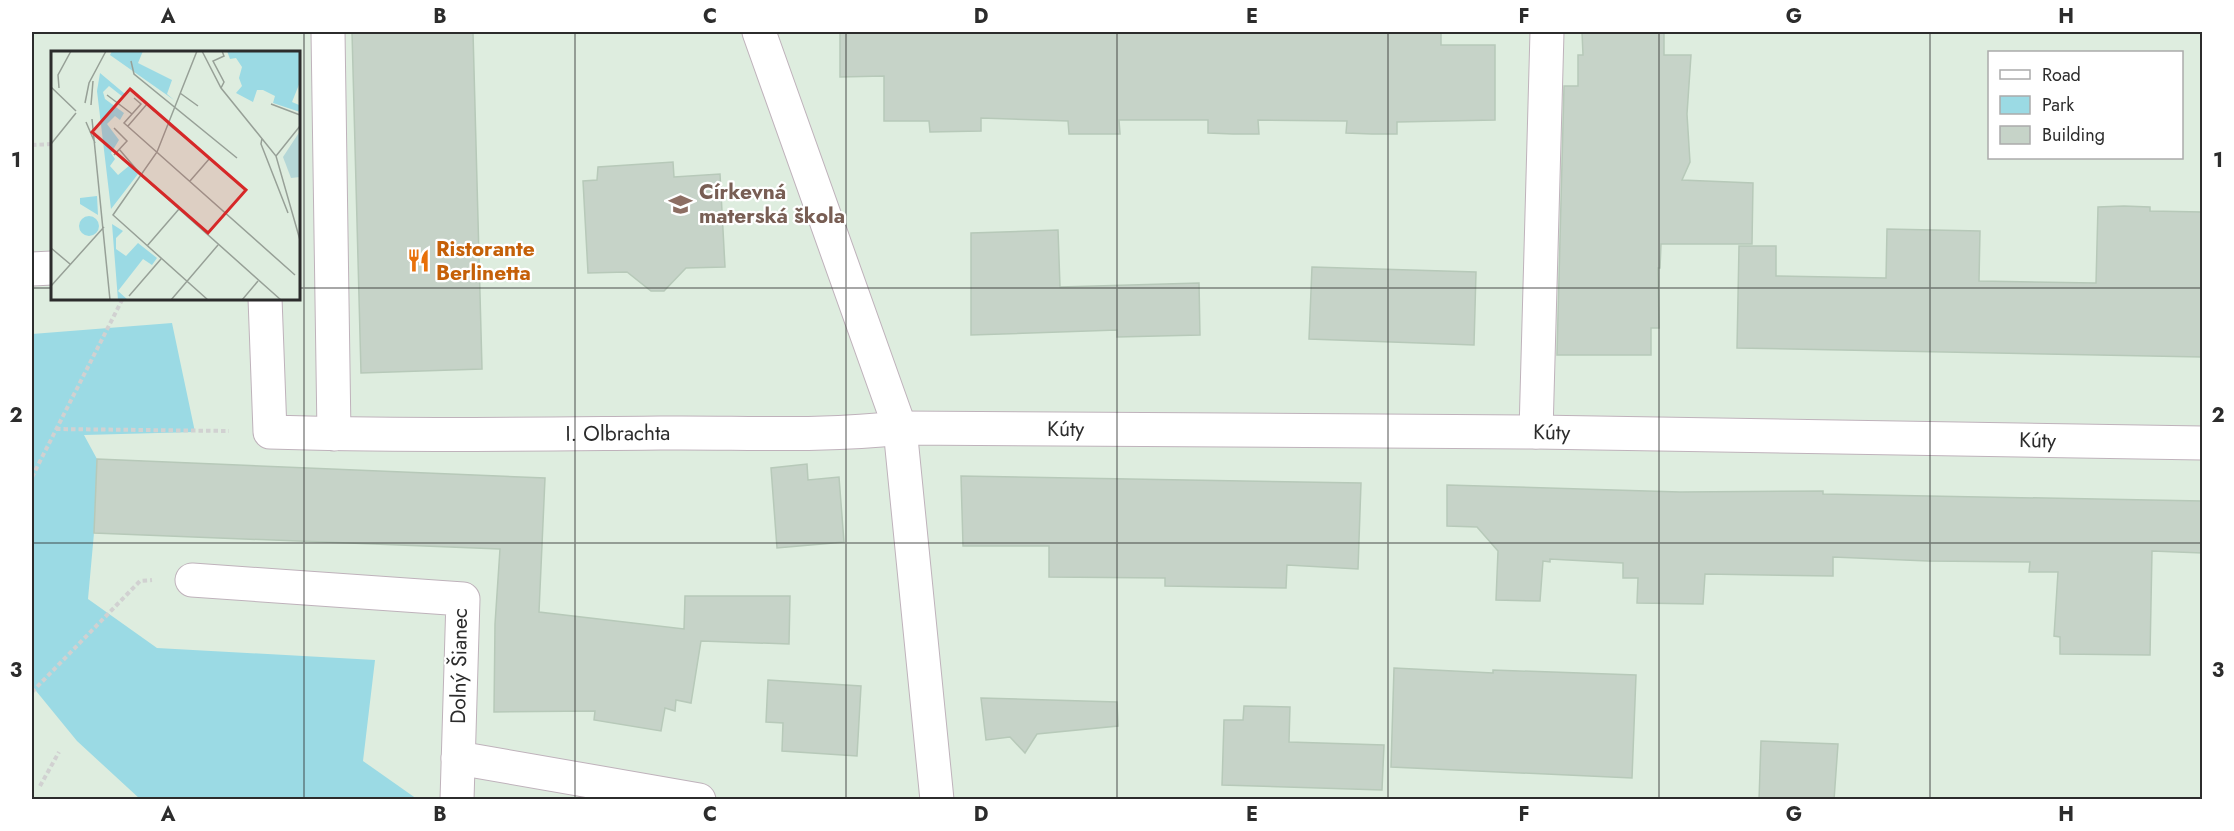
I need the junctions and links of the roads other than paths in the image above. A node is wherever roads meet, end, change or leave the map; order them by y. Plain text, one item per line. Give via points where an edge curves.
1 (328, 32) edge
2 (759, 32) edge
3 (1547, 32) edge
4 (51, 268) edge
5 (32, 269) edge
6 (264, 300) edge
7 (900, 428) junction
8 (1536, 432) junction
9 (334, 434) junction
10 (2202, 443) edge
11 (192, 580) road end
12 (458, 758) junction
13 (457, 800) edge
14 (699, 800) edge
15 (937, 800) edge

1 - 9 street
2 - 7 street
3 - 8 street
4 - 5 street
6 - 9 street, I. Olbrachta via 270,432
7 - 8 street, Kúty
7 - 9 street, I. Olbrachta via 860,432
7 - 15 street
8 - 10 street, Kúty
11 - 12 street, Dolný Šianec via 463,599
12 - 13 street
12 - 14 street

